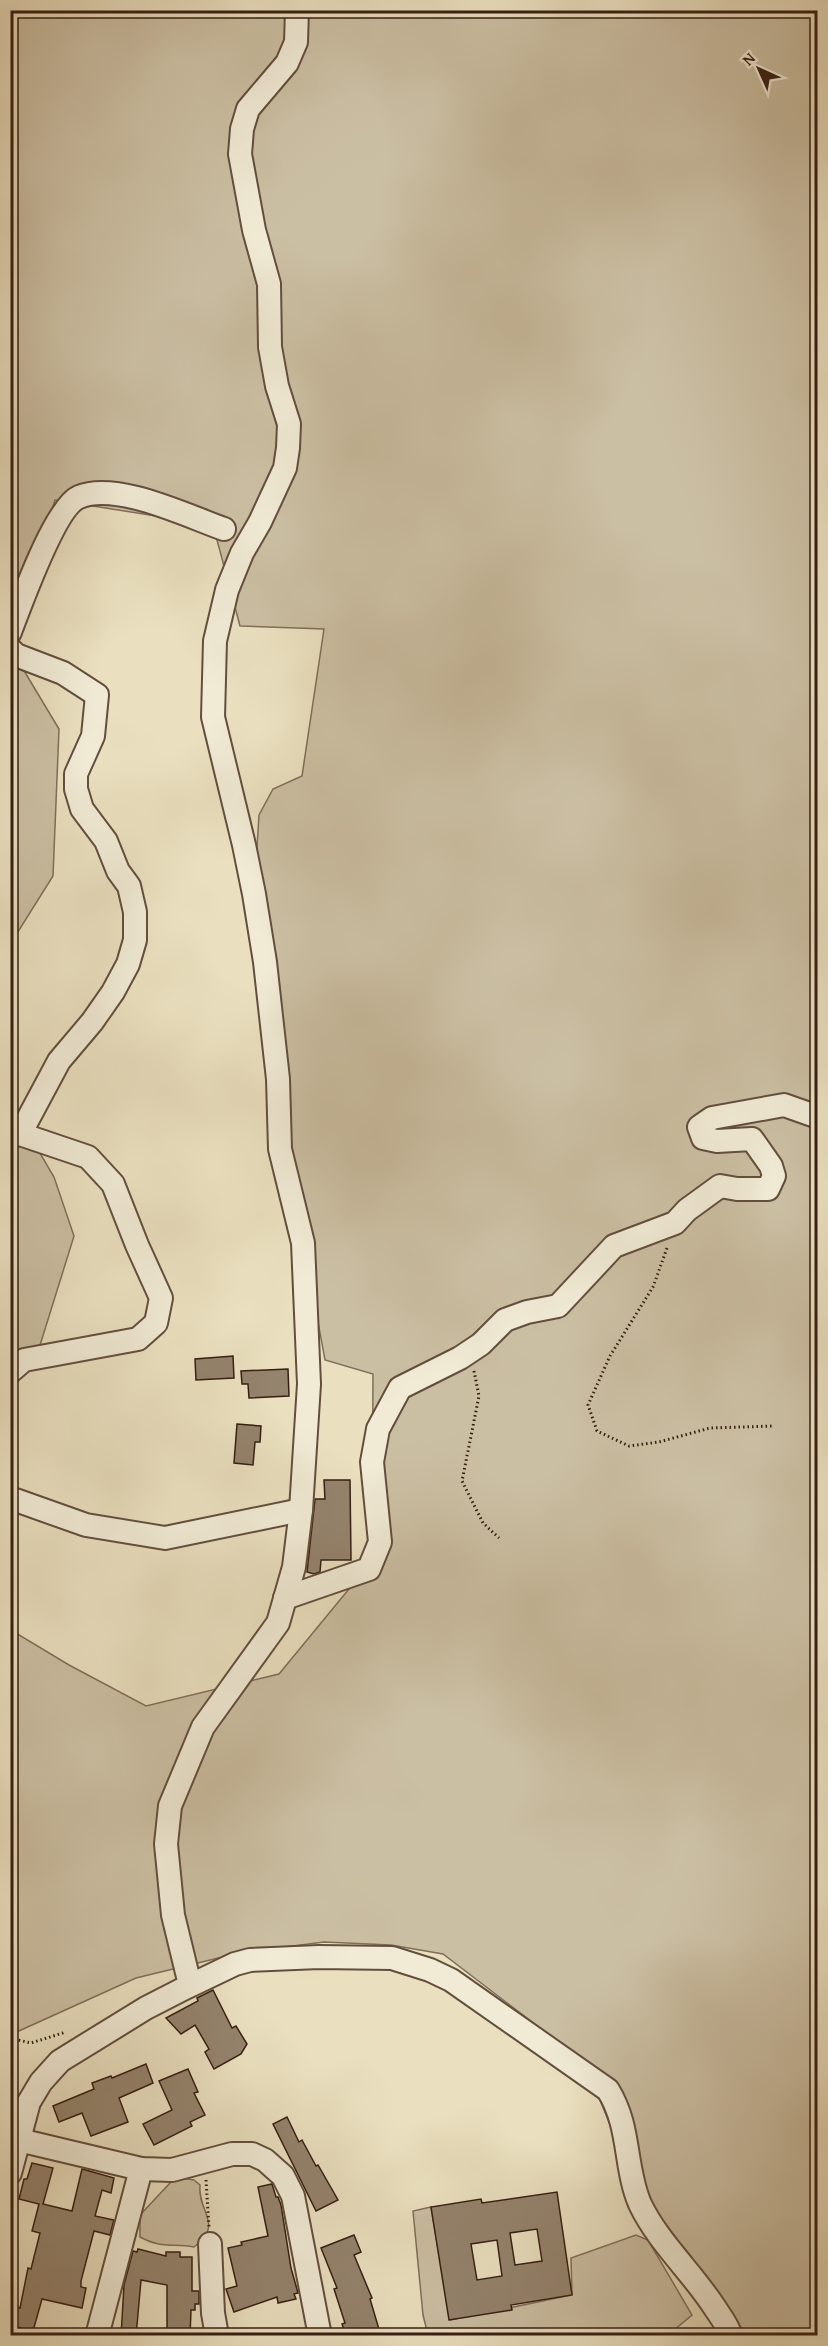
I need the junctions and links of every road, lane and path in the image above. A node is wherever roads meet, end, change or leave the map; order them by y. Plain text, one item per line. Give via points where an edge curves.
1 (297, 10) edge
2 (224, 529) dead end
3 (10, 632) edge
4 (10, 649) edge
5 (818, 1117) edge
6 (15, 1135) edge
7 (675, 1223) junction
8 (470, 1352) junction
9 (10, 1372) edge
10 (774, 1426) dead end
11 (10, 1498) edge
12 (301, 1510) junction
13 (499, 1538) dead end
14 (285, 1598) junction
15 (190, 1985) junction
16 (75, 2029) dead end
17 (10, 2038) edge
18 (19, 2140) junction
19 (204, 2162) junction
20 (141, 2169) junction
21 (10, 2173) edge
22 (210, 2244) joint
23 (97, 2336) edge
24 (217, 2336) edge
25 (320, 2336) edge
26 (731, 2336) edge

1 - 12 street via 296,42 287,63 248,109 240,154 269,284 270,347 289,424 288,448 285,468 227,590 215,641 213,717 254,894 278,1079 280,1149 303,1243 309,1384
2 - 3 street via 132,496 99,492 76,498 35,565
4 - 6 street via 16,656 63,673 97,695 93,736 76,774 76,789 82,809 106,841 129,886 135,912 135,940 113,992 59,1061
5 - 7 street via 784,1105 712,1119 699,1127 703,1138 753,1139 774,1176 768,1189 720,1186
6 - 9 street via 88,1157 113,1184 162,1298 156,1323 138,1339 24,1360
7 - 8 street via 614,1246 558,1306 505,1320
7 - 10 path via 653,1287 610,1356 588,1405 597,1431 629,1446 710,1428
8 - 13 path via 479,1396 462,1481 483,1523
8 - 14 street via 400,1388 378,1429 372,1462 380,1542 369,1569
11 - 12 street via 86,1525 165,1538
12 - 14 street via 294,1567
14 - 15 street via 278,1623 202,1727 170,1806 166,1844 173,1915
15 - 18 street via 60,2061 29,2102
15 - 26 street via 250,1960 319,1957 392,1958 451,1980 608,2090 618,2105 624,2126 640,2203 657,2234 690,2272
16 - 17 path via 31,2043
18 - 20 street
18 - 21 street
19 - 20 street via 172,2170
19 - 22 path
19 - 25 street via 232,2154 252,2154 283,2176 293,2196
20 - 23 street
22 - 24 street

